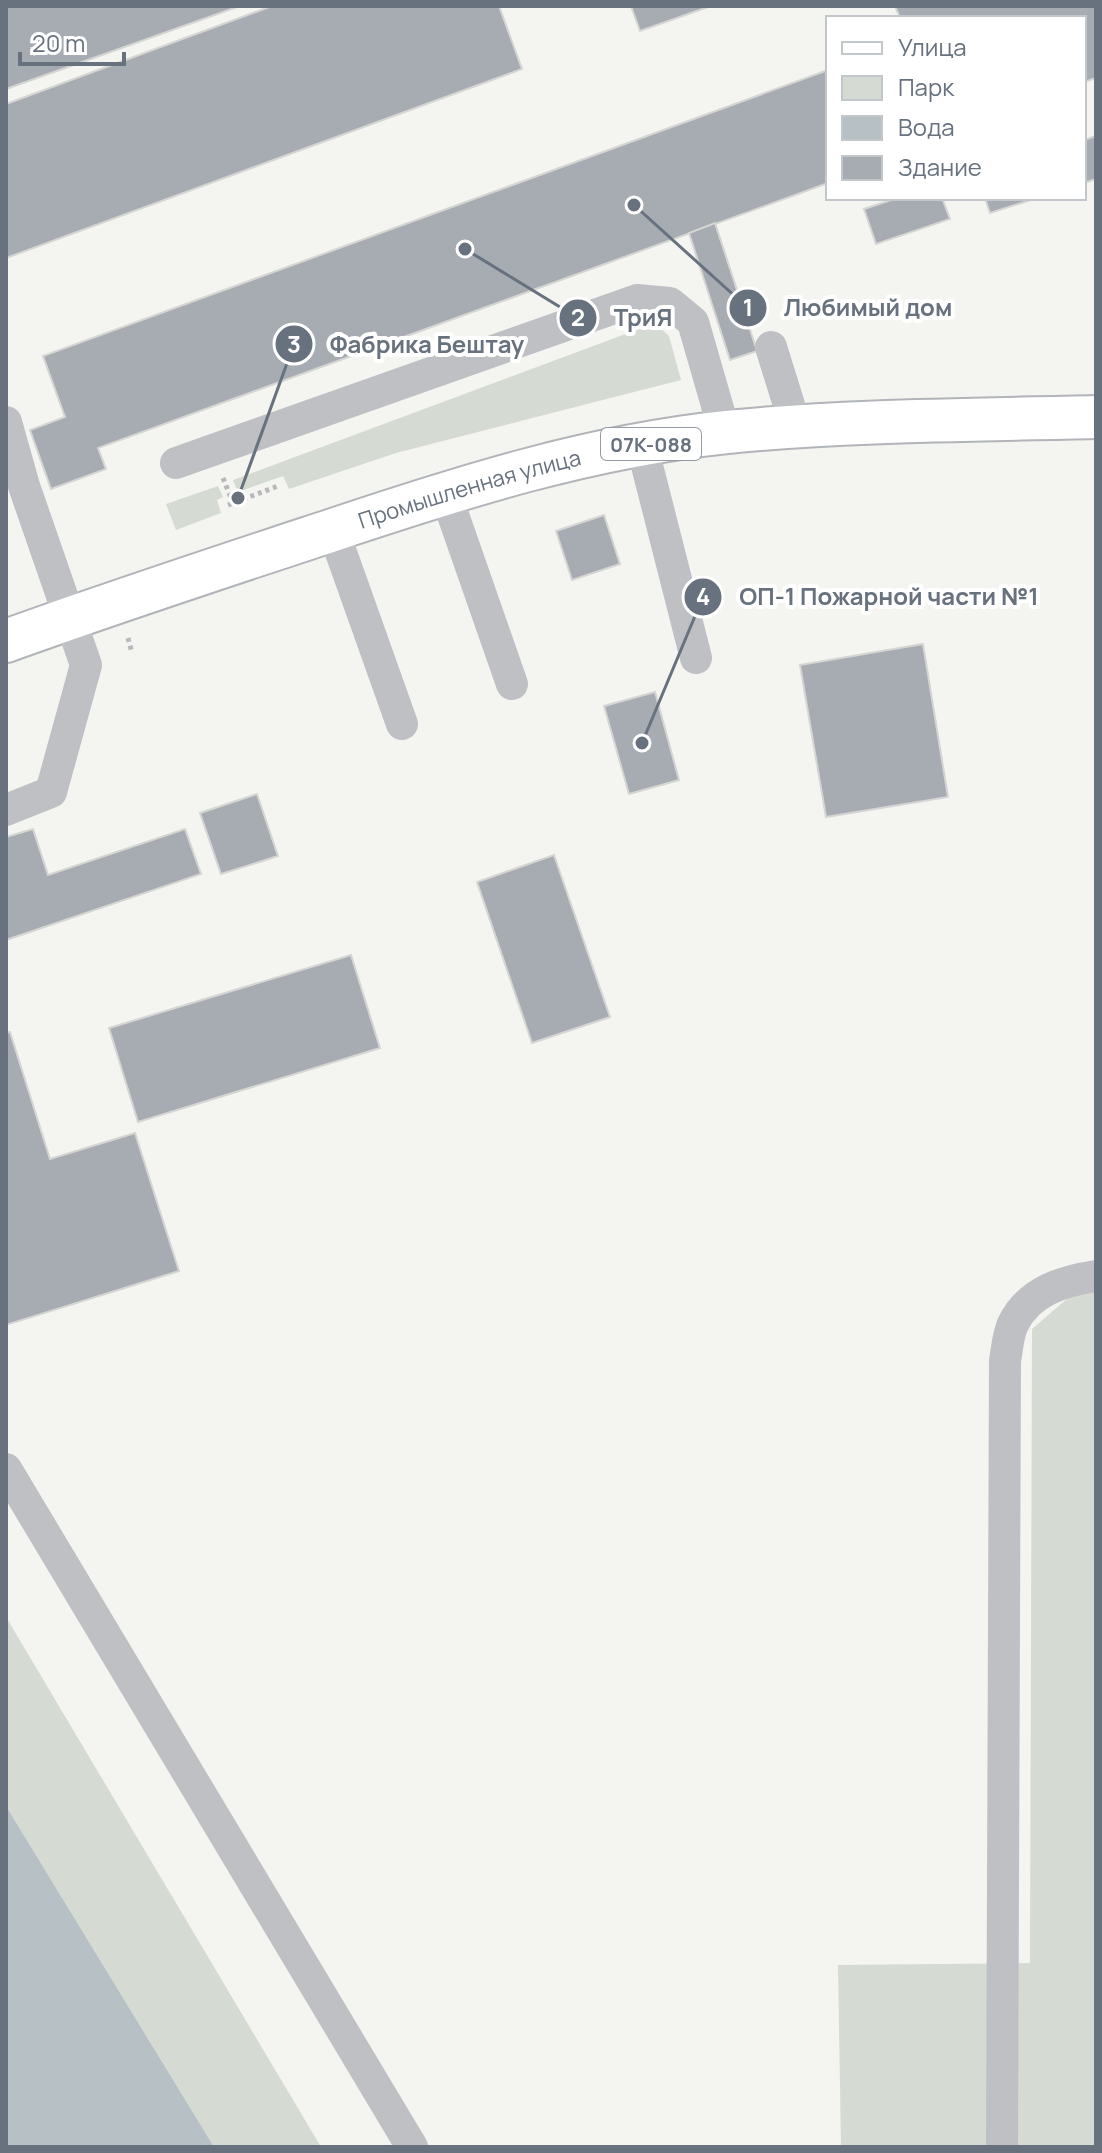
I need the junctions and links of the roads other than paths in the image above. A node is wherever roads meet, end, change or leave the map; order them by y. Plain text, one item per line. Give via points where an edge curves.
1 (771, 347) dead end
2 (1096, 417) edge
3 (6, 422) edge
4 (789, 429) junction
5 (725, 433) junction
6 (642, 446) junction
7 (176, 463) dead end
8 (445, 492) junction
9 (333, 530) junction
10 (72, 619) junction
11 (9, 631) edge
12 (696, 658) dead end
13 (512, 684) dead end
14 (402, 724) dead end
15 (6, 810) edge
16 (1096, 1276) edge
17 (6, 1469) edge
18 (412, 2147) edge
19 (1002, 2147) edge

1 - 4 lane via 789,405
2 - 4 main road, Промышленная улица / 07К-088
3 - 10 lane
4 - 5 main road, Промышленная улица / 07К-088
5 - 6 main road, Промышленная улица / 07К-088
5 - 7 lane via 693,322 670,303 637,300
6 - 8 main road, Промышленная улица / 07К-088
6 - 12 lane
8 - 9 main road, Промышленная улица / 07К-088
8 - 13 lane
9 - 10 main road, Промышленная улица / 07К-088
9 - 14 lane
10 - 11 main road, Промышленная улица / 07К-088
10 - 15 lane via 86,665 51,792
16 - 19 lane via 1067,1280 1036,1295 1012,1324 1005,1361
17 - 18 lane

